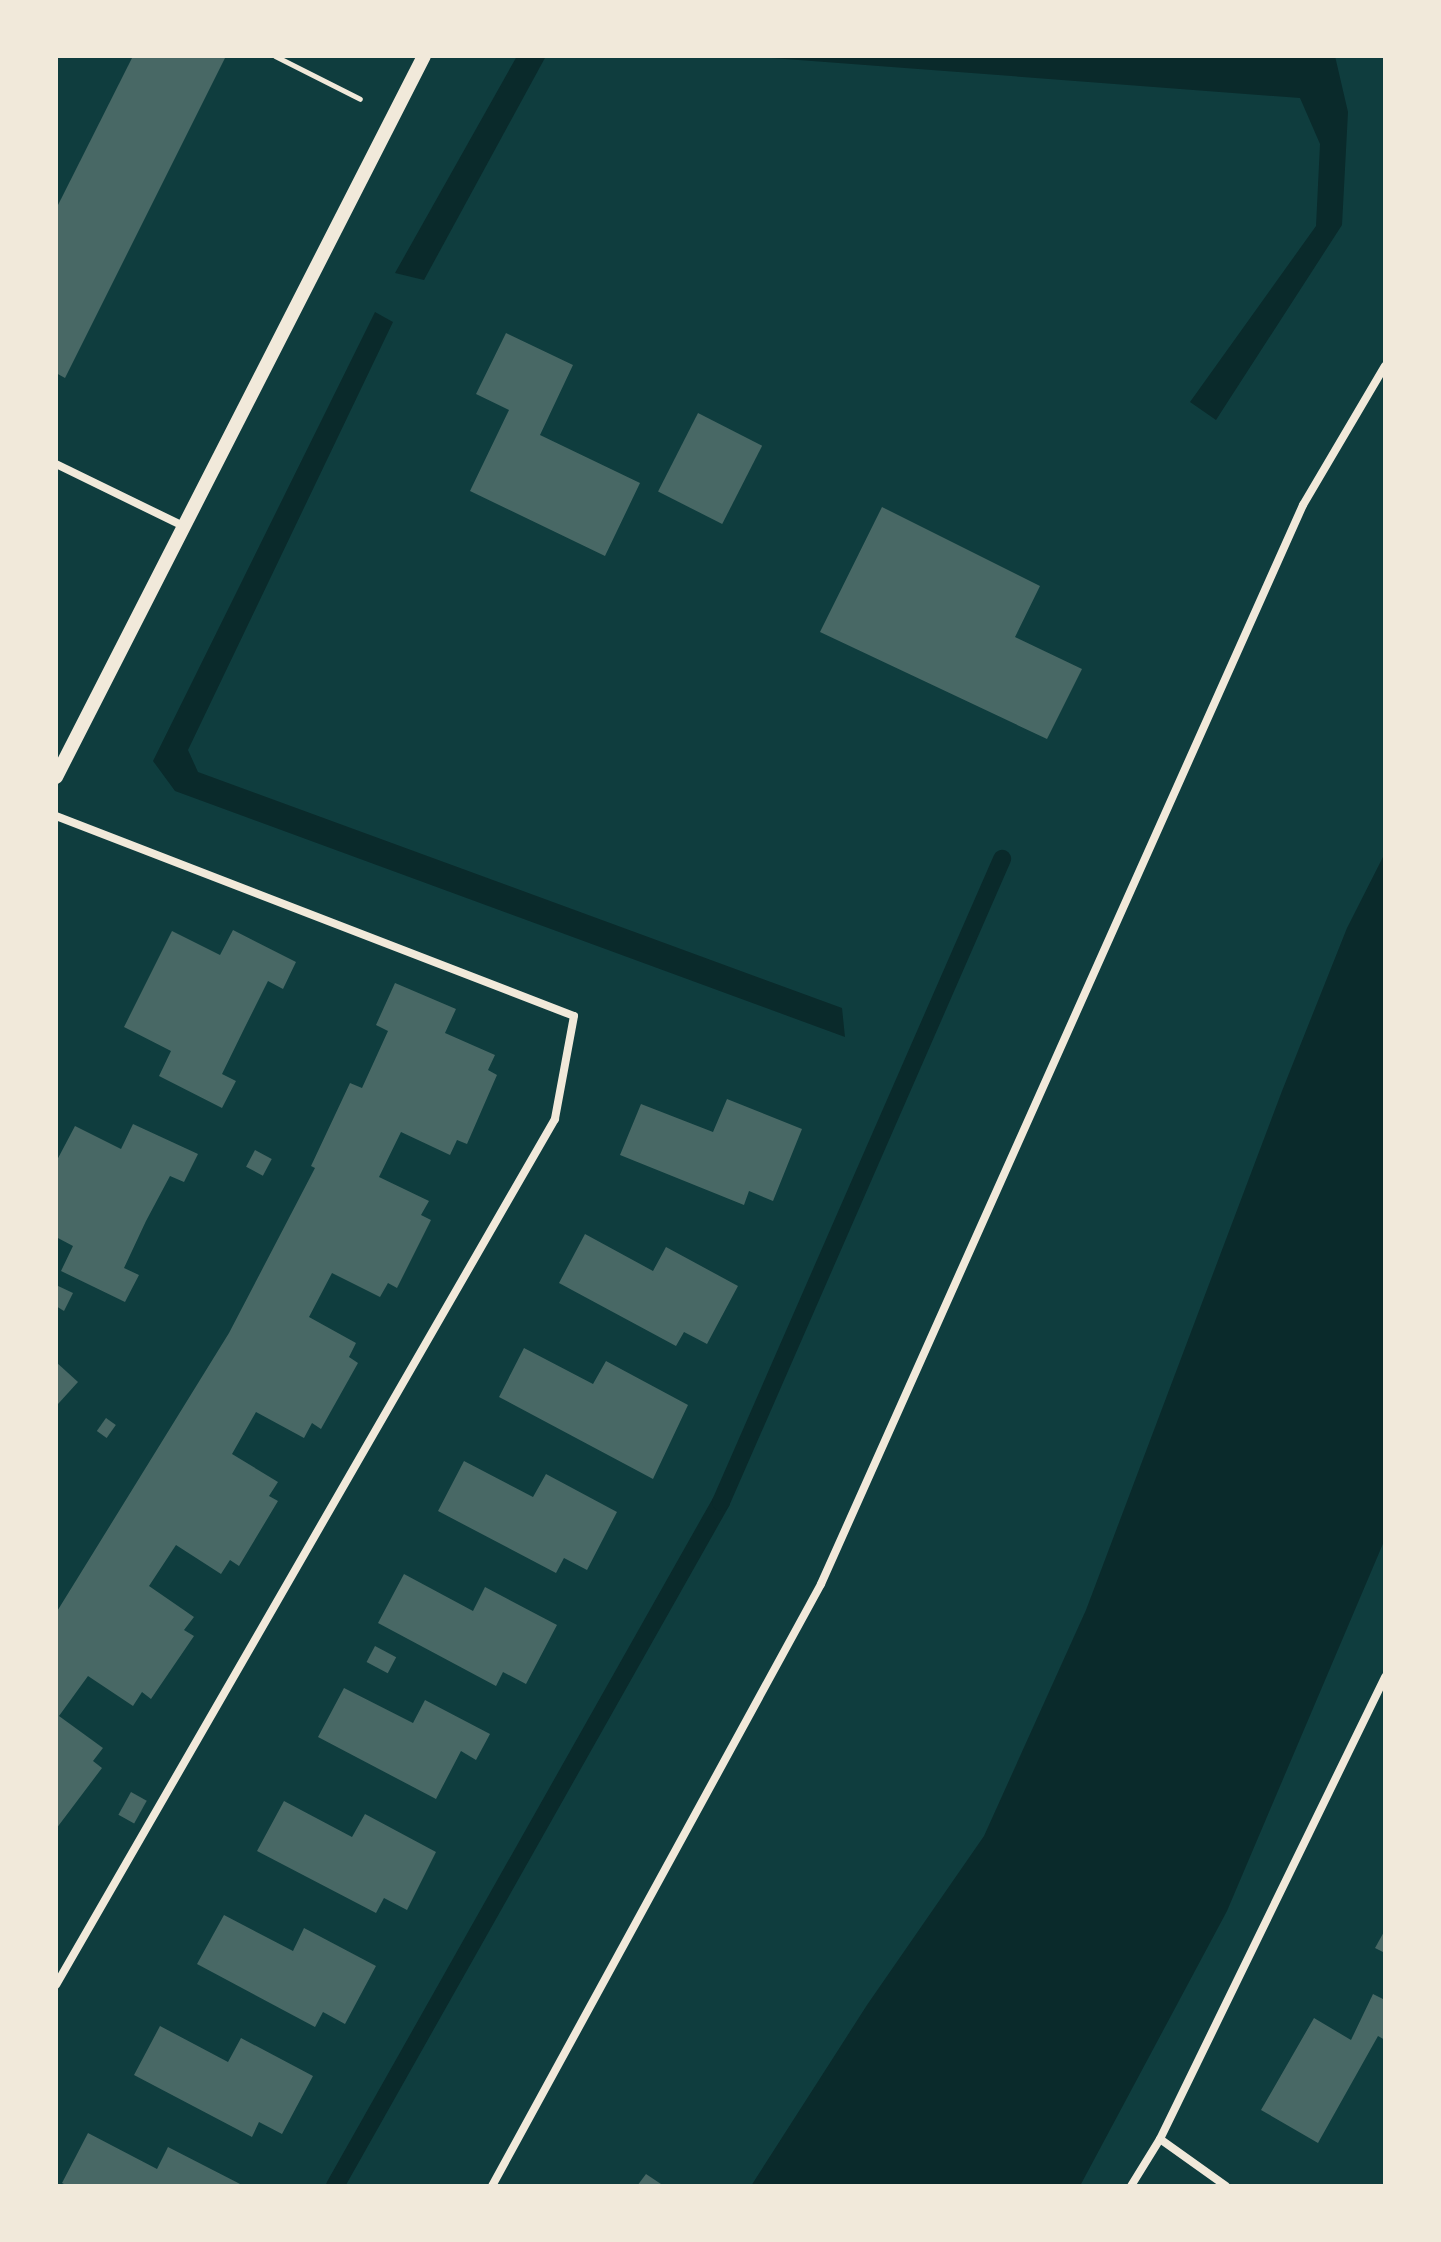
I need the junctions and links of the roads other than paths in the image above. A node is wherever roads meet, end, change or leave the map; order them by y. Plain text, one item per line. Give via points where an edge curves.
1 (424, 56) edge
2 (1385, 366) edge
3 (56, 464) edge
4 (181, 525) junction
5 (56, 777) edge
6 (56, 816) edge
7 (1385, 1677) edge
8 (56, 1985) edge
9 (1160, 2139) junction
10 (492, 2186) edge
11 (1131, 2186) edge
12 (1226, 2186) edge

1 - 4 street
2 - 10 street via 1303,505 821,1584
3 - 4 street
4 - 5 street
6 - 8 street via 574,1016 555,1119
7 - 9 street
9 - 11 street
9 - 12 street

